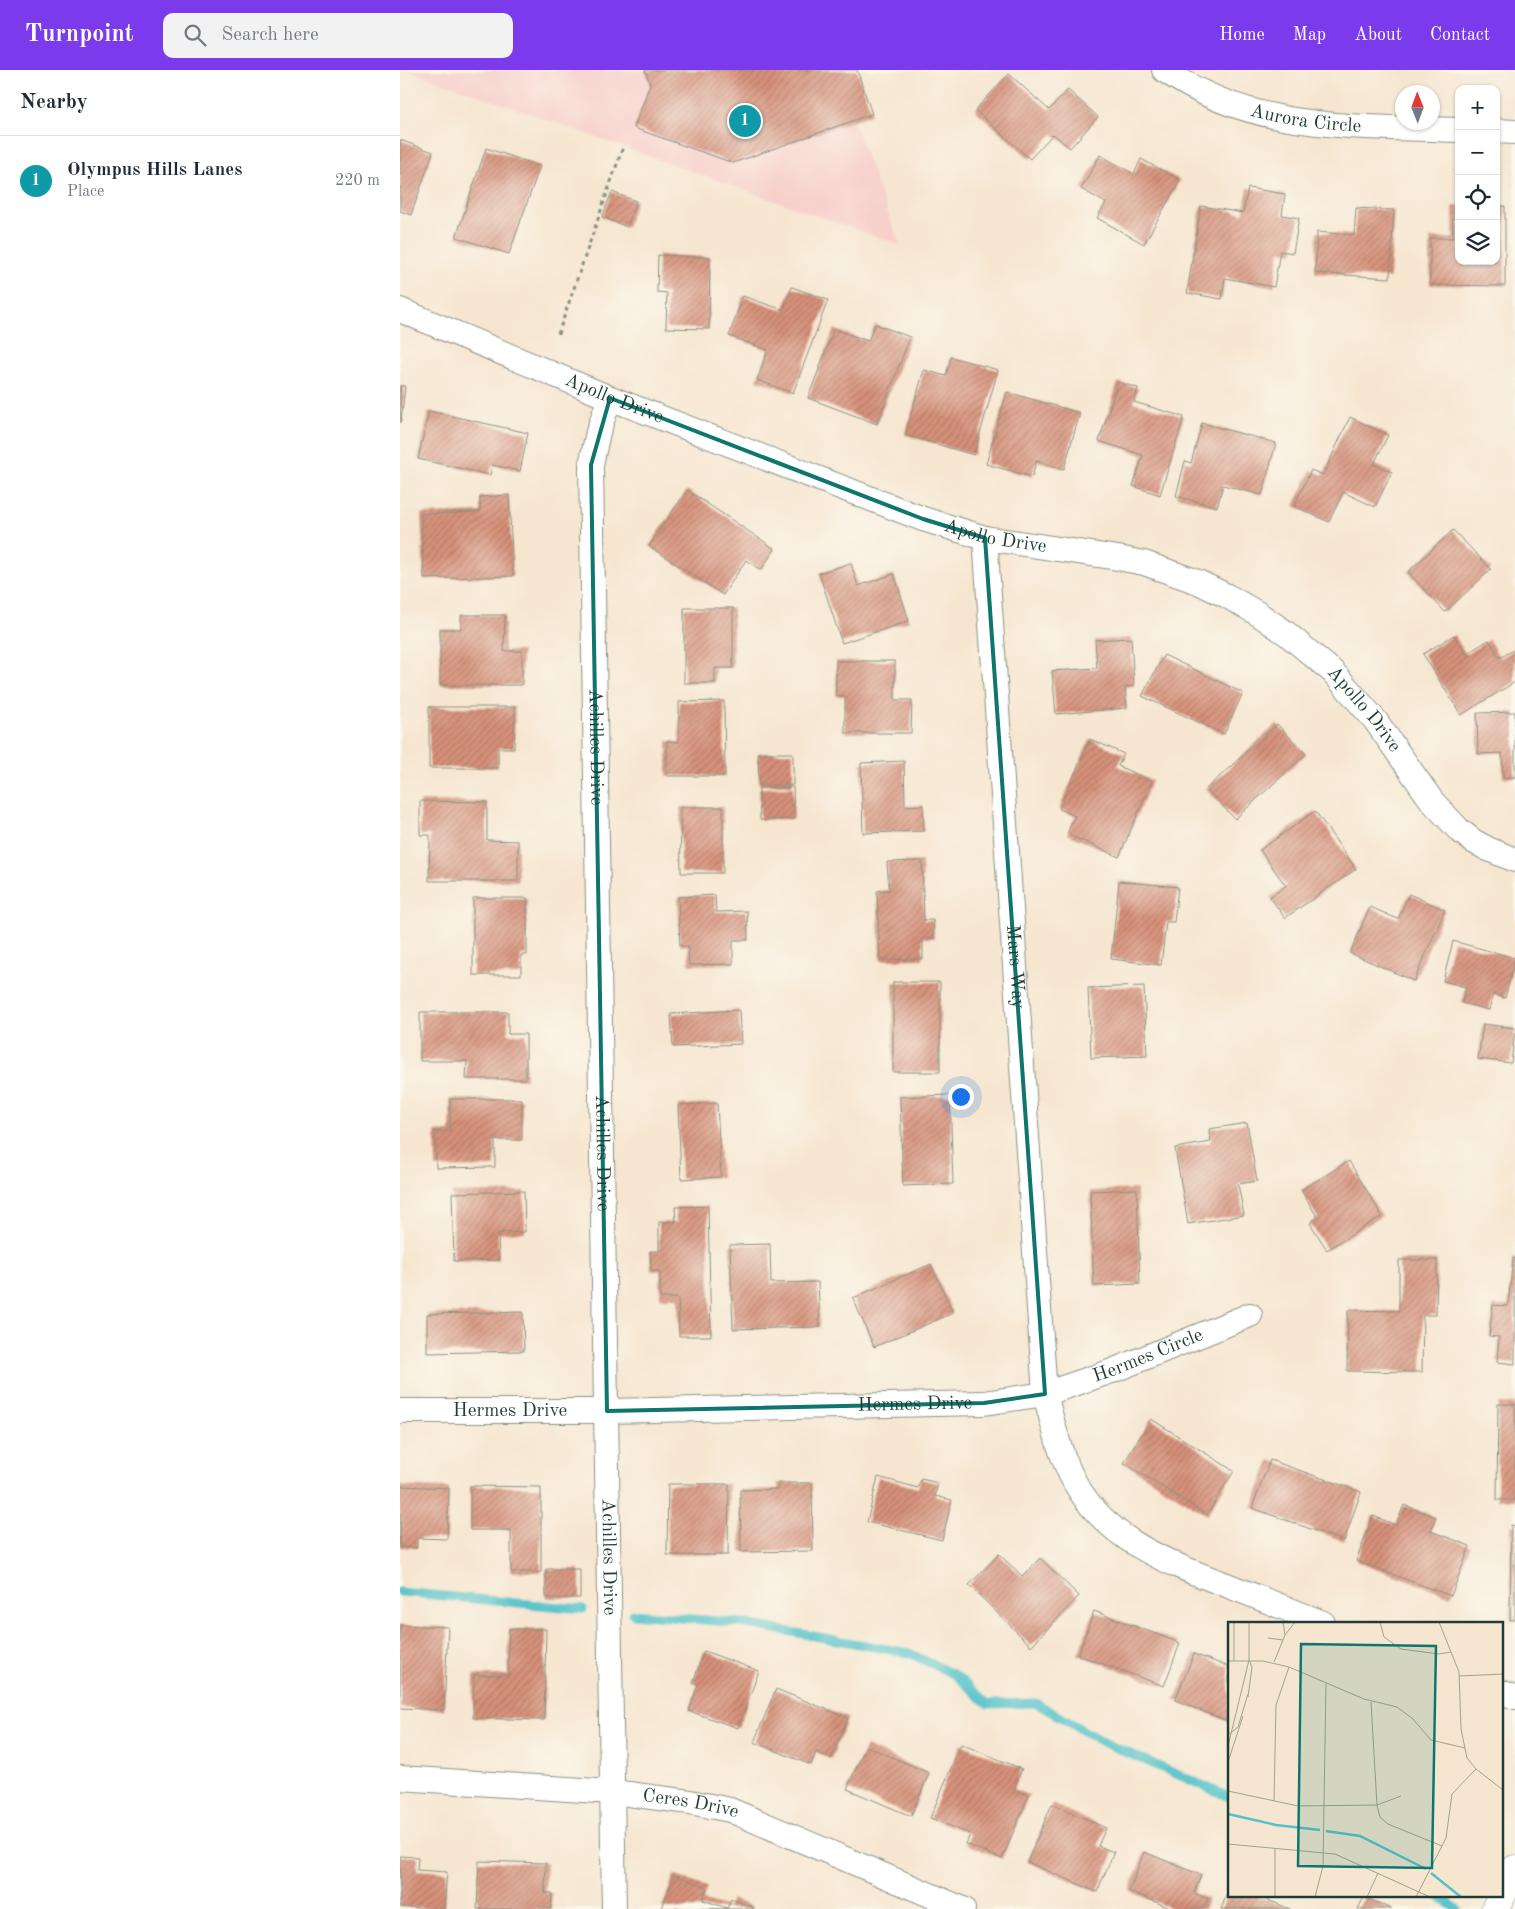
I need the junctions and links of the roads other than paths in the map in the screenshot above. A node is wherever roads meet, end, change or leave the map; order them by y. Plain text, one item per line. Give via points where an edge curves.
1 (1164, 70) edge
2 (1455, 130) edge
3 (1500, 132) edge
4 (1515, 132) edge
5 (400, 310) edge
6 (610, 398) junction
7 (985, 538) junction
8 (1515, 860) edge
9 (1250, 1315) dead end
10 (1046, 1394) junction
11 (400, 1410) edge
12 (607, 1411) junction
13 (1320, 1622) edge
14 (1502, 1692) edge
15 (1515, 1697) edge
16 (400, 1778) edge
17 (613, 1792) junction
18 (1515, 1869) edge
19 (1502, 1895) edge
20 (1502, 1896) edge
21 (614, 1909) edge
22 (963, 1909) edge
23 (1495, 1909) edge

1 - 2 street, Aurora Circle via 1223,102 1264,115 1302,122
3 - 4 street
5 - 6 street, Apollo Drive
6 - 7 street, Apollo Drive via 923,519
6 - 12 street, Achilles Drive via 591,465
7 - 8 street, Apollo Drive via 1144,563 1198,582 1256,613 1310,652 1354,694 1432,801 1458,829 1488,850
7 - 10 street, Mars Way
9 - 10 street, Hermes Circle via 1112,1372
10 - 12 street, Hermes Drive via 984,1402
10 - 13 street via 1068,1469 1094,1509 1111,1526 1166,1561
11 - 12 street, Hermes Drive
12 - 17 street, Achilles Drive
14 - 15 street
16 - 17 street, Ceres Drive
17 - 21 street, Achilles Drive
17 - 22 street, Ceres Drive via 730,1810
18 - 19 street
20 - 23 street

